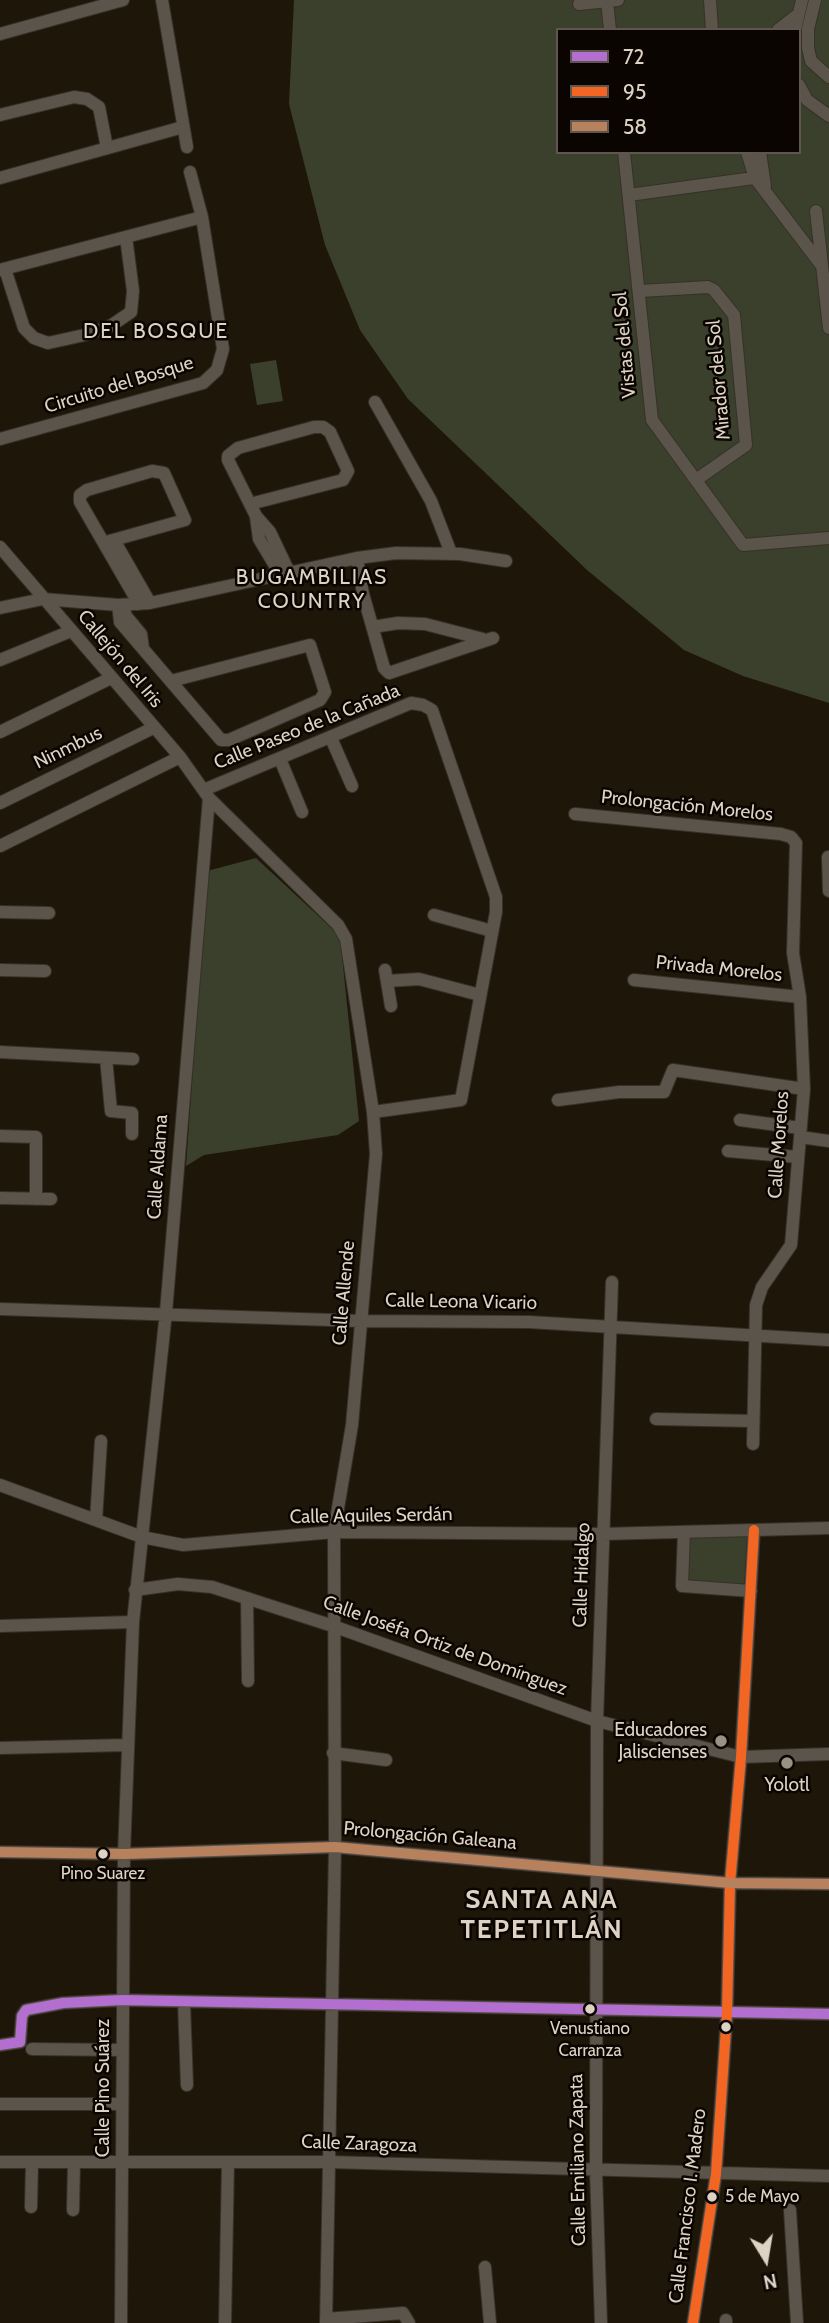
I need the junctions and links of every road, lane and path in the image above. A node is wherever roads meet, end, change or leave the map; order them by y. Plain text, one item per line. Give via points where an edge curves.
1 (123, 0) edge
2 (162, 0) edge
3 (710, 0) edge
4 (802, 0) edge
5 (815, 0) edge
6 (612, 1) edge
7 (579, 4) dead end
8 (796, 16) junction
9 (610, 28) edge
10 (712, 28) edge
11 (781, 28) edge
12 (795, 28) edge
13 (0, 34) edge
14 (829, 76) edge
15 (801, 89) edge
16 (0, 115) edge
17 (829, 116) edge
18 (183, 127) junction
19 (187, 147) dead end
20 (107, 148) junction
21 (624, 154) edge
22 (748, 154) edge
23 (760, 154) edge
24 (190, 172) dead end
25 (0, 178) edge
26 (761, 182) junction
27 (629, 195) junction
28 (816, 211) dead end
29 (202, 217) junction
30 (126, 237) junction
31 (822, 266) junction
32 (3, 269) edge
33 (640, 291) junction
34 (829, 328) edge
35 (375, 402) dead end
36 (0, 439) edge
37 (696, 480) junction
38 (250, 504) junction
39 (829, 538) edge
40 (110, 541) junction
41 (0, 547) edge
42 (451, 553) junction
43 (359, 557) junction
44 (506, 561) dead end
45 (285, 573) junction
46 (43, 599) junction
47 (145, 603) junction
48 (120, 605) junction
49 (0, 608) edge
50 (373, 627) junction
51 (69, 629) junction
52 (39, 641) junction
53 (0, 653) edge
54 (0, 660) edge
55 (111, 678) junction
56 (171, 681) junction
57 (153, 728) junction
58 (0, 732) edge
59 (331, 738) junction
60 (180, 757) junction
61 (280, 759) junction
62 (352, 786) dead end
63 (207, 794) junction
64 (0, 803) edge
65 (302, 812) dead end
66 (575, 814) dead end
67 (794, 839) joint
68 (0, 846) edge
69 (828, 857) edge
70 (829, 891) edge
71 (0, 912) edge
72 (49, 913) dead end
73 (434, 915) dead end
74 (492, 931) junction
75 (0, 970) edge
76 (45, 971) dead end
77 (634, 980) dead end
78 (480, 995) junction
79 (800, 997) junction
80 (391, 1006) dead end
81 (0, 1052) edge
82 (106, 1058) junction
83 (133, 1059) dead end
84 (804, 1090) junction
85 (558, 1100) dead end
86 (373, 1112) junction
87 (740, 1119) dead end
88 (800, 1132) junction
89 (132, 1134) dead end
90 (0, 1136) edge
91 (829, 1141) edge
92 (727, 1151) dead end
93 (798, 1157) junction
94 (0, 1198) edge
95 (36, 1199) junction
96 (51, 1199) dead end
97 (612, 1282) dead end
98 (0, 1309) edge
99 (166, 1312) junction
100 (362, 1321) junction
101 (611, 1326) junction
102 (753, 1334) junction
103 (829, 1340) edge
104 (656, 1419) dead end
105 (752, 1421) junction
106 (101, 1441) dead end
107 (754, 1444) dead end
108 (0, 1485) edge
109 (96, 1520) junction
110 (829, 1528) edge
111 (754, 1530) junction
112 (334, 1532) junction
113 (684, 1532) junction
114 (602, 1534) junction
115 (142, 1538) junction
116 (135, 1590) junction
117 (751, 1591) junction
118 (247, 1598) junction
119 (133, 1622) junction
120 (0, 1626) edge
121 (333, 1626) junction
122 (248, 1681) dead end
123 (597, 1721) junction
124 (127, 1745) junction
125 (0, 1748) edge
126 (333, 1754) junction
127 (829, 1754) edge
128 (741, 1757) junction
129 (386, 1760) dead end
130 (335, 1847) junction
131 (0, 1852) edge
132 (124, 1854) junction
133 (596, 1870) junction
134 (730, 1884) junction
135 (829, 1884) edge
136 (122, 2000) junction
137 (184, 2003) junction
138 (331, 2007) junction
139 (596, 2008) junction
140 (727, 2013) junction
141 (829, 2014) edge
142 (0, 2045) edge
143 (32, 2049) dead end
144 (122, 2050) junction
145 (187, 2085) dead end
146 (0, 2104) edge
147 (122, 2104) junction
148 (0, 2162) edge
149 (32, 2162) junction
150 (74, 2162) junction
151 (122, 2162) junction
152 (228, 2162) junction
153 (329, 2162) junction
154 (596, 2172) junction
155 (716, 2174) junction
156 (829, 2176) edge
157 (31, 2207) dead end
158 (73, 2210) dead end
159 (790, 2210) dead end
160 (485, 2267) dead end
161 (326, 2321) edge
162 (121, 2323) edge
163 (225, 2323) edge
164 (409, 2323) edge
165 (490, 2323) edge
166 (601, 2323) edge
167 (693, 2323) edge
168 (797, 2323) edge

1 - 13 street
2 - 18 street
3 - 10 street
4 - 8 street
5 - 14 street via 808,48 811,61
6 - 7 street
6 - 9 street
8 - 11 street
8 - 12 street
15 - 17 street via 807,100
16 - 20 street via 74,97 87,99 99,107
18 - 19 street
18 - 20 street
20 - 25 street
21 - 27 street, Vistas del Sol
22 - 26 street
23 - 26 street
24 - 29 street, Circuito del Bosque
26 - 27 street
26 - 31 street
27 - 33 street, Vistas del Sol
28 - 31 street
29 - 30 street
29 - 36 street, Circuito del Bosque via 223,349 217,370 203,383
30 - 32 street
30 - 32 street via 134,291 131,312 89,334 48,343 34,338 24,328
31 - 34 street
33 - 37 street, Vistas del Sol via 650,415
33 - 37 street, Mirador del Sol via 708,287 734,315 746,445
35 - 42 street via 431,501
37 - 39 street, Vistas del Sol via 743,545
38 - 38 street via 343,480 348,471 330,432 314,427 230,452 228,460
38 - 45 street via 270,532
40 - 40 street via 80,502 80,495 152,471 164,473 185,520
40 - 47 street
41 - 46 street, Callejón del Iris
42 - 43 street
42 - 44 street
43 - 45 street
43 - 50 street via 358,576
45 - 47 street
46 - 48 street
46 - 49 street
46 - 51 street, Callejón del Iris
47 - 48 street
48 - 56 street via 141,634 144,648
50 - 50 street via 384,668 391,674 488,638 425,624
51 - 52 street
51 - 55 street, Callejón del Iris
52 - 53 street
52 - 54 street
55 - 57 street, Callejón del Iris
55 - 58 street
56 - 56 street via 223,741 320,700 325,692 310,645
57 - 60 street, Callejón del Iris
57 - 64 street, Ninmbus
59 - 61 street, Calle Paseo de la Cañada
59 - 62 street
59 - 74 street, Calle Paseo de la Cañada via 411,703 432,710 496,897
60 - 63 street, Callejón del Iris
60 - 68 street
61 - 63 street, Calle Paseo de la Cañada
61 - 65 street
63 - 86 street, Calle Allende via 343,933
63 - 99 street, Calle Aldama
66 - 67 street, Prolongación Morelos
67 - 79 street, Calle Morelos via 793,953
69 - 70 street
71 - 72 street
73 - 74 street
74 - 78 street, Calle Paseo de la Cañada
75 - 76 street
77 - 79 street, Privada Morelos
78 - 80 street via 419,979 386,976
78 - 86 street, Calle Paseo de la Cañada via 461,1100
79 - 84 street, Calle Morelos
81 - 82 street
82 - 83 street
82 - 89 street via 111,1111 132,1113
84 - 85 street via 673,1070 664,1093 619,1092
84 - 88 street, Calle Morelos
86 - 100 street, Calle Allende via 376,1154
87 - 88 street
88 - 91 street
88 - 93 street, Calle Morelos
90 - 95 street via 36,1138
92 - 93 street
93 - 102 street, Calle Morelos via 791,1245 760,1291
94 - 95 street
95 - 96 street
97 - 101 street, Calle Hidalgo
98 - 99 street, Calle Leona Vicario
99 - 100 street, Calle Leona Vicario
99 - 115 street, Calle Aldama
100 - 101 street, Calle Leona Vicario
100 - 112 street, Calle Allende via 352,1425
101 - 102 street, Calle Leona Vicario
101 - 114 street, Calle Hidalgo
102 - 103 street, Calle Leona Vicario
102 - 105 street, Calle Morelos
104 - 105 street
105 - 107 street, Calle Morelos
106 - 109 street
108 - 109 street, Calle Aquiles Serdán
109 - 115 street, Calle Aquiles Serdán
110 - 111 street, Calle Aquiles Serdán
111 - 113 street, Calle Aquiles Serdán
111 - 117 street
112 - 114 street, Calle Aquiles Serdán
112 - 115 street, Calle Aquiles Serdán via 183,1545
112 - 121 street, Calle Allende
113 - 114 street, Calle Aquiles Serdán
113 - 117 street via 682,1586
114 - 123 street, Calle Hidalgo
115 - 116 street
116 - 118 street, Calle Joséfa Ortiz de Domínguez via 178,1584 212,1587
116 - 119 street
117 - 128 street
118 - 121 street, Calle Joséfa Ortiz de Domínguez
118 - 122 street
119 - 120 street
119 - 124 street
121 - 123 street, Calle Joséfa Ortiz de Domínguez
121 - 126 street, Calle Allende
123 - 128 street, Calle Joséfa Ortiz de Domínguez
123 - 133 street, Calle Hidalgo
124 - 125 street
124 - 132 street
126 - 129 street
126 - 130 street, Calle Allende
127 - 128 street, Calle Joséfa Ortiz de Domínguez
128 - 134 street
130 - 132 street, Prolongación Galeana
130 - 133 street, Prolongación Galeana
130 - 138 street, Calle Allende
131 - 132 street, Prolongación Galeana
132 - 136 street, Calle Pino Suárez
133 - 134 street, Prolongación Galeana
133 - 139 street, Calle Emiliano Zapata
134 - 135 street, Prolongación Galeana
134 - 140 street, Calle Francisco I. Madero
136 - 137 street
136 - 142 street via 59,2003 26,2010 18,2044
136 - 144 street, Calle Pino Suárez
137 - 138 street
137 - 145 street
138 - 139 street
138 - 153 street, Calle Allende
139 - 140 street
139 - 154 street, Calle Emiliano Zapata
140 - 141 street
140 - 155 street, Calle Francisco I. Madero
143 - 144 street
144 - 147 street, Calle Pino Suárez
146 - 147 street
147 - 151 street, Calle Pino Suárez
148 - 149 street, Calle Zaragoza
149 - 150 street, Calle Zaragoza
149 - 157 street
150 - 151 street, Calle Zaragoza
150 - 158 street
151 - 152 street, Calle Zaragoza
151 - 162 street, Calle Pino Suárez
152 - 153 street, Calle Zaragoza
152 - 163 street
153 - 154 street, Calle Zaragoza
153 - 161 street, Calle Allende
154 - 155 street, Calle Zaragoza
154 - 166 street, Calle Emiliano Zapata
155 - 156 street, Calle Zaragoza
155 - 167 street, Calle Francisco I. Madero
159 - 168 street
160 - 165 street
161 - 164 street via 403,2313

